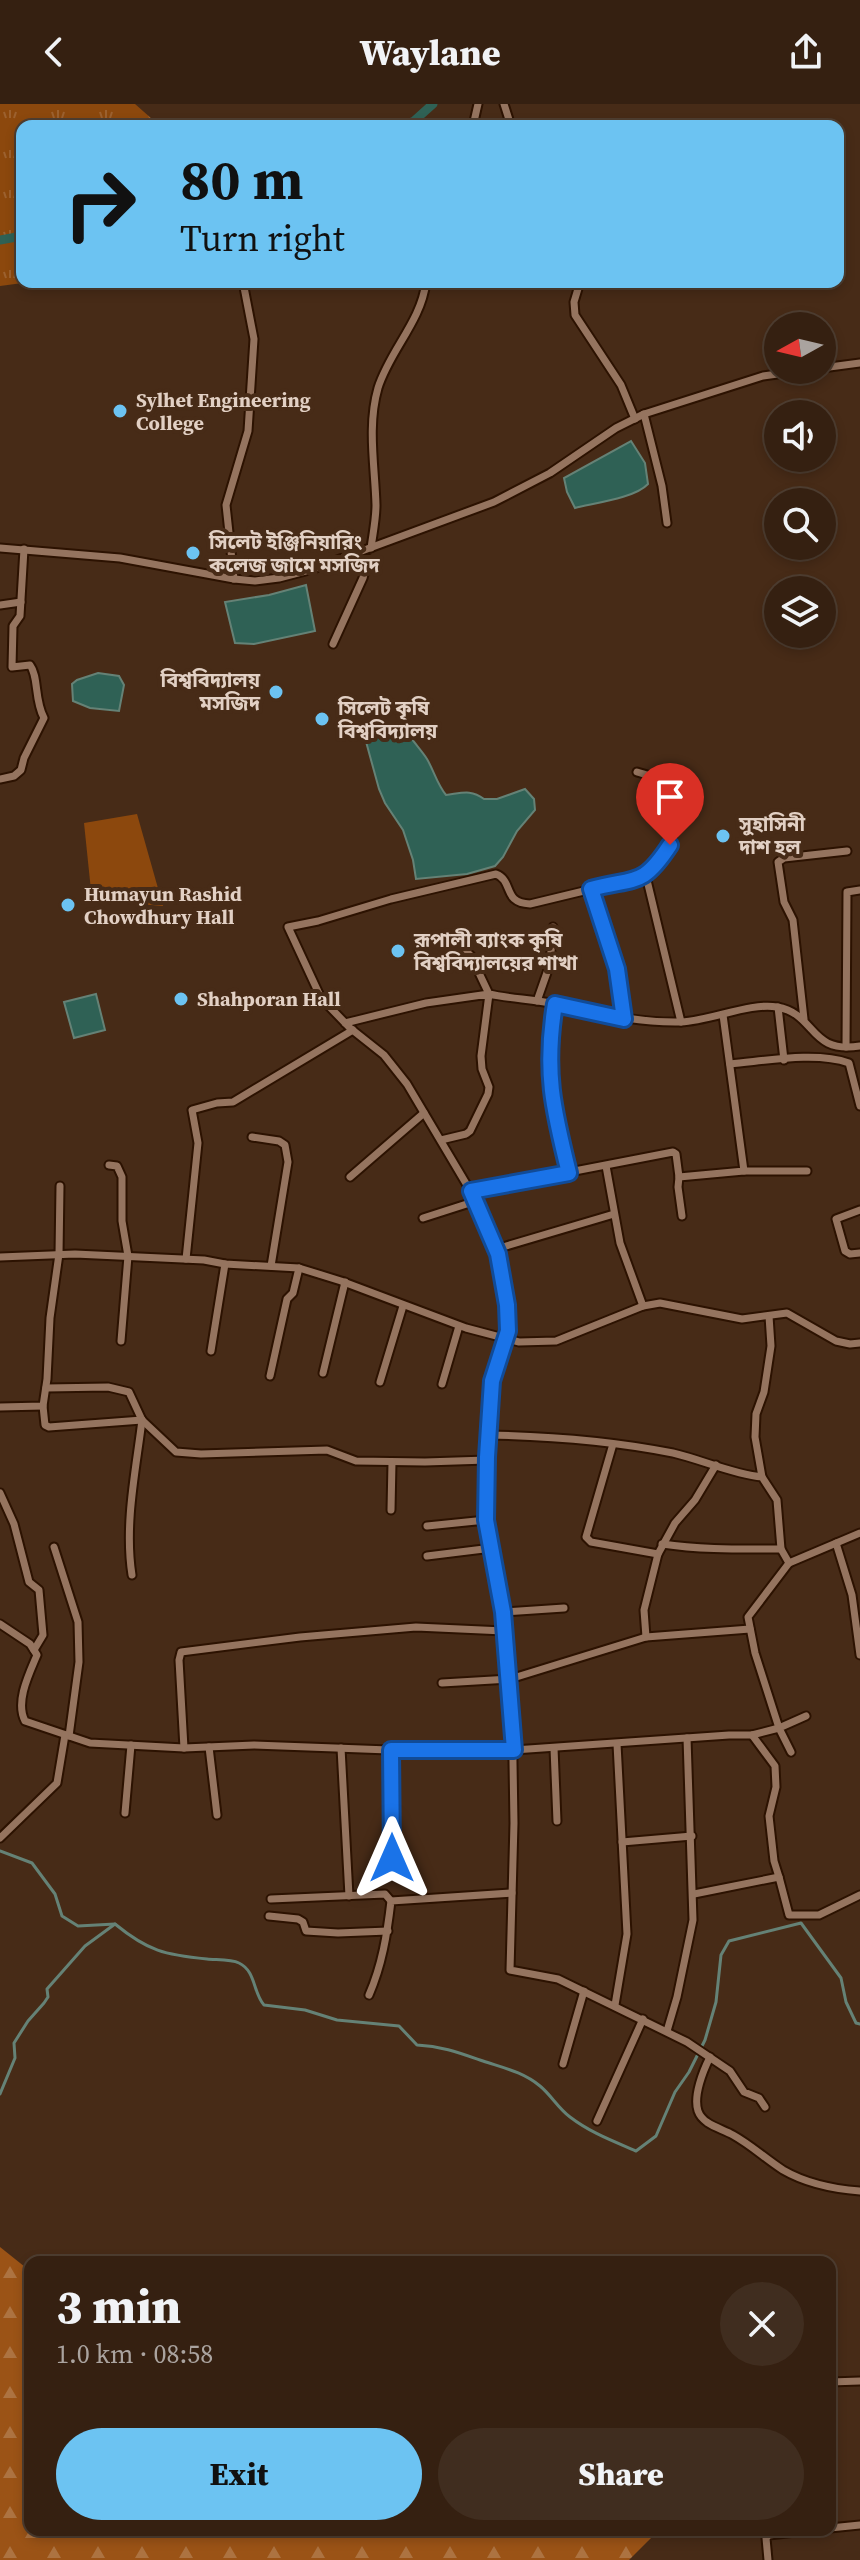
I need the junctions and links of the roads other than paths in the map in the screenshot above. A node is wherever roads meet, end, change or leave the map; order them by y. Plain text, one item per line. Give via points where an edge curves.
1 (244, 288) edge
2 (424, 288) edge
3 (578, 288) edge
4 (860, 363) edge
5 (836, 366) edge
6 (764, 376) edge
7 (644, 414) junction
8 (635, 419) junction
9 (667, 523) dead end
10 (0, 548) edge
11 (371, 548) junction
12 (24, 549) junction
13 (368, 559) dead end
14 (234, 579) junction
15 (21, 602) junction
16 (0, 605) edge
17 (333, 644) dead end
18 (637, 772) dead end
19 (0, 779) edge
20 (847, 851) dead end
21 (646, 876) junction
22 (591, 889) junction
23 (860, 890) edge
24 (553, 927) dead end
25 (463, 948) dead end
26 (489, 994) junction
27 (537, 1001) junction
28 (555, 1004) junction
29 (778, 1007) junction
30 (723, 1015) junction
31 (624, 1019) junction
32 (804, 1021) junction
33 (681, 1022) junction
34 (345, 1023) junction
35 (353, 1030) junction
36 (860, 1046) edge
37 (846, 1047) junction
38 (784, 1060) junction
39 (730, 1064) junction
40 (860, 1106) edge
41 (424, 1113) junction
42 (252, 1137) dead end
43 (441, 1140) junction
44 (109, 1165) dead end
45 (606, 1166) junction
46 (744, 1171) junction
47 (807, 1171) dead end
48 (569, 1173) junction
49 (350, 1177) dead end
50 (679, 1177) junction
51 (60, 1186) dead end
52 (471, 1191) junction
53 (476, 1201) junction
54 (860, 1210) edge
55 (614, 1214) junction
56 (682, 1216) dead end
57 (423, 1218) dead end
58 (496, 1249) junction
59 (860, 1253) edge
60 (59, 1254) junction
61 (128, 1256) junction
62 (0, 1257) edge
63 (186, 1259) junction
64 (225, 1264) junction
65 (271, 1266) junction
66 (299, 1268) junction
67 (345, 1282) junction
68 (403, 1306) junction
69 (643, 1306) junction
70 (769, 1316) junction
71 (459, 1326) junction
72 (505, 1340) junction
73 (121, 1341) dead end
74 (860, 1343) edge
75 (211, 1351) dead end
76 (323, 1373) dead end
77 (270, 1376) dead end
78 (380, 1382) dead end
79 (442, 1384) dead end
80 (46, 1388) junction
81 (43, 1406) junction
82 (0, 1407) edge
83 (142, 1420) junction
84 (488, 1435) junction
85 (613, 1444) junction
86 (487, 1460) junction
87 (392, 1462) junction
88 (716, 1465) junction
89 (762, 1477) junction
90 (0, 1493) edge
91 (391, 1510) dead end
92 (486, 1520) junction
93 (427, 1526) dead end
94 (860, 1533) edge
95 (836, 1543) junction
96 (662, 1544) junction
97 (54, 1547) dead end
98 (492, 1548) junction
99 (781, 1549) junction
100 (658, 1554) junction
101 (427, 1556) dead end
102 (789, 1563) junction
103 (132, 1575) dead end
104 (564, 1608) dead end
105 (503, 1612) junction
106 (0, 1624) edge
107 (750, 1629) junction
108 (504, 1631) junction
109 (646, 1637) junction
110 (34, 1650) junction
111 (860, 1655) edge
112 (510, 1679) junction
113 (442, 1683) dead end
114 (806, 1716) dead end
115 (779, 1728) junction
116 (67, 1735) junction
117 (752, 1735) junction
118 (687, 1738) junction
119 (617, 1744) junction
120 (131, 1745) junction
121 (209, 1747) junction
122 (184, 1748) junction
123 (341, 1748) junction
124 (554, 1748) junction
125 (391, 1750) junction
126 (514, 1750) junction
127 (791, 1752) dead end
128 (125, 1813) dead end
129 (217, 1815) dead end
130 (557, 1821) dead end
131 (692, 1836) junction
132 (0, 1838) edge
133 (622, 1842) junction
134 (392, 1858) dead end
135 (779, 1877) junction
136 (512, 1893) junction
137 (694, 1894) junction
138 (349, 1896) junction
139 (271, 1899) dead end
140 (858, 1899) edge
141 (391, 1901) junction
142 (269, 1916) dead end
143 (388, 1931) junction
144 (584, 1991) junction
145 (369, 1995) dead end
146 (615, 2005) junction
147 (643, 2019) junction
148 (667, 2031) junction
149 (710, 2057) junction
150 (563, 2064) dead end
151 (765, 2107) dead end
152 (597, 2121) dead end
153 (860, 2191) edge
154 (860, 2381) edge
155 (836, 2382) edge
156 (860, 2527) edge
157 (836, 2528) edge
158 (768, 2536) edge
159 (768, 2560) edge

1 - 14 street via 254,339 248,431 226,505
2 - 11 street via 413,326 384,373 375,404 376,514
3 - 8 street via 575,315 621,385
4 - 5 street
6 - 7 street
7 - 8 street
7 - 9 street
8 - 11 street via 494,502
10 - 12 street
11 - 14 street via 279,578
12 - 14 street via 120,558
12 - 15 street
13 - 17 street
15 - 16 street
15 - 19 street via 13,626 12,667 34,669 36,699 44,718 21,770
18 - 21 street via 666,787 673,812 670,845
20 - 32 street via 778,862 784,902 793,920
21 - 22 street
21 - 33 street
22 - 31 street via 617,969
22 - 34 street via 522,904 512,899 504,879 496,874 288,927 321,998
23 - 37 street via 847,892
24 - 27 street via 550,964
25 - 26 street
26 - 27 street
26 - 34 street
26 - 43 street via 481,1056 488,1094 470,1131
27 - 28 street
28 - 31 street
28 - 48 street via 550,1080
29 - 30 street
29 - 32 street
29 - 38 street
30 - 33 street
30 - 39 street
31 - 33 street
32 - 37 street via 823,1042
34 - 35 street
35 - 41 street via 384,1055
35 - 63 street via 233,1102 192,1110 198,1143
36 - 37 street
38 - 39 street
38 - 40 street via 849,1063
39 - 46 street
41 - 43 street
41 - 49 street
42 - 65 street via 285,1145 288,1162
43 - 52 street
44 - 61 street via 117,1166 122,1177
45 - 48 street
45 - 50 street via 673,1152
45 - 55 street
46 - 47 street
46 - 50 street
48 - 52 street
50 - 56 street
51 - 60 street
52 - 53 street
53 - 57 street
53 - 58 street
54 - 59 street via 836,1219 845,1251
55 - 58 street
55 - 69 street
58 - 72 street via 507,1305
60 - 61 street
60 - 62 street
60 - 80 street
61 - 63 street
61 - 73 street
63 - 64 street
64 - 65 street
64 - 75 street
65 - 66 street
66 - 67 street
66 - 77 street
67 - 68 street
67 - 76 street
68 - 71 street
68 - 78 street
69 - 70 street via 660,1303 742,1319
69 - 72 street via 556,1341
70 - 74 street via 787,1313 836,1341
70 - 89 street via 771,1346 755,1437
71 - 72 street
71 - 79 street
72 - 84 street via 492,1381
80 - 81 street
80 - 83 street via 129,1392
81 - 82 street
81 - 83 street via 49,1427
83 - 87 street via 176,1452 327,1450 356,1461
83 - 103 street via 131,1507
84 - 85 street
84 - 86 street
85 - 88 street
85 - 100 street via 586,1537
86 - 87 street
86 - 92 street
87 - 91 street
88 - 89 street
88 - 96 street
89 - 99 street via 777,1500
90 - 110 street via 29,1582 39,1590 43,1635
92 - 93 street
92 - 98 street
94 - 95 street
95 - 102 street
95 - 111 street via 852,1595
96 - 99 street via 703,1550
96 - 100 street
97 - 116 street via 78,1622 79,1662
98 - 101 street
98 - 105 street
99 - 102 street
100 - 109 street via 644,1610
102 - 107 street via 748,1617
104 - 105 street
105 - 108 street
106 - 110 street
107 - 109 street
107 - 115 street
108 - 112 street
108 - 122 street via 416,1627 181,1652
109 - 112 street
110 - 116 street via 22,1715 25,1721
112 - 113 street
112 - 126 street
114 - 115 street
115 - 117 street
115 - 127 street
116 - 120 street via 90,1743
116 - 132 street via 57,1783
117 - 118 street
117 - 135 street via 775,1766 769,1816
118 - 119 street
118 - 131 street
119 - 124 street
119 - 133 street
120 - 122 street
120 - 128 street
121 - 122 street
121 - 123 street
121 - 129 street
123 - 125 street
123 - 138 street
124 - 126 street
124 - 130 street
125 - 126 street
125 - 134 street
126 - 136 street
131 - 133 street
131 - 137 street
133 - 146 street via 627,1934
135 - 137 street
135 - 140 street via 789,1915 819,1915
136 - 141 street
136 - 144 street via 510,1970 558,1979
137 - 148 street via 687,1953
138 - 139 street
138 - 141 street via 385,1894
141 - 143 street
142 - 143 street via 298,1919 306,1931
143 - 145 street
144 - 146 street
144 - 150 street
146 - 147 street
147 - 148 street
147 - 152 street
148 - 149 street
149 - 151 street
149 - 153 street via 697,2104 707,2122 785,2171 830,2189
154 - 155 street
156 - 157 street
158 - 159 street

